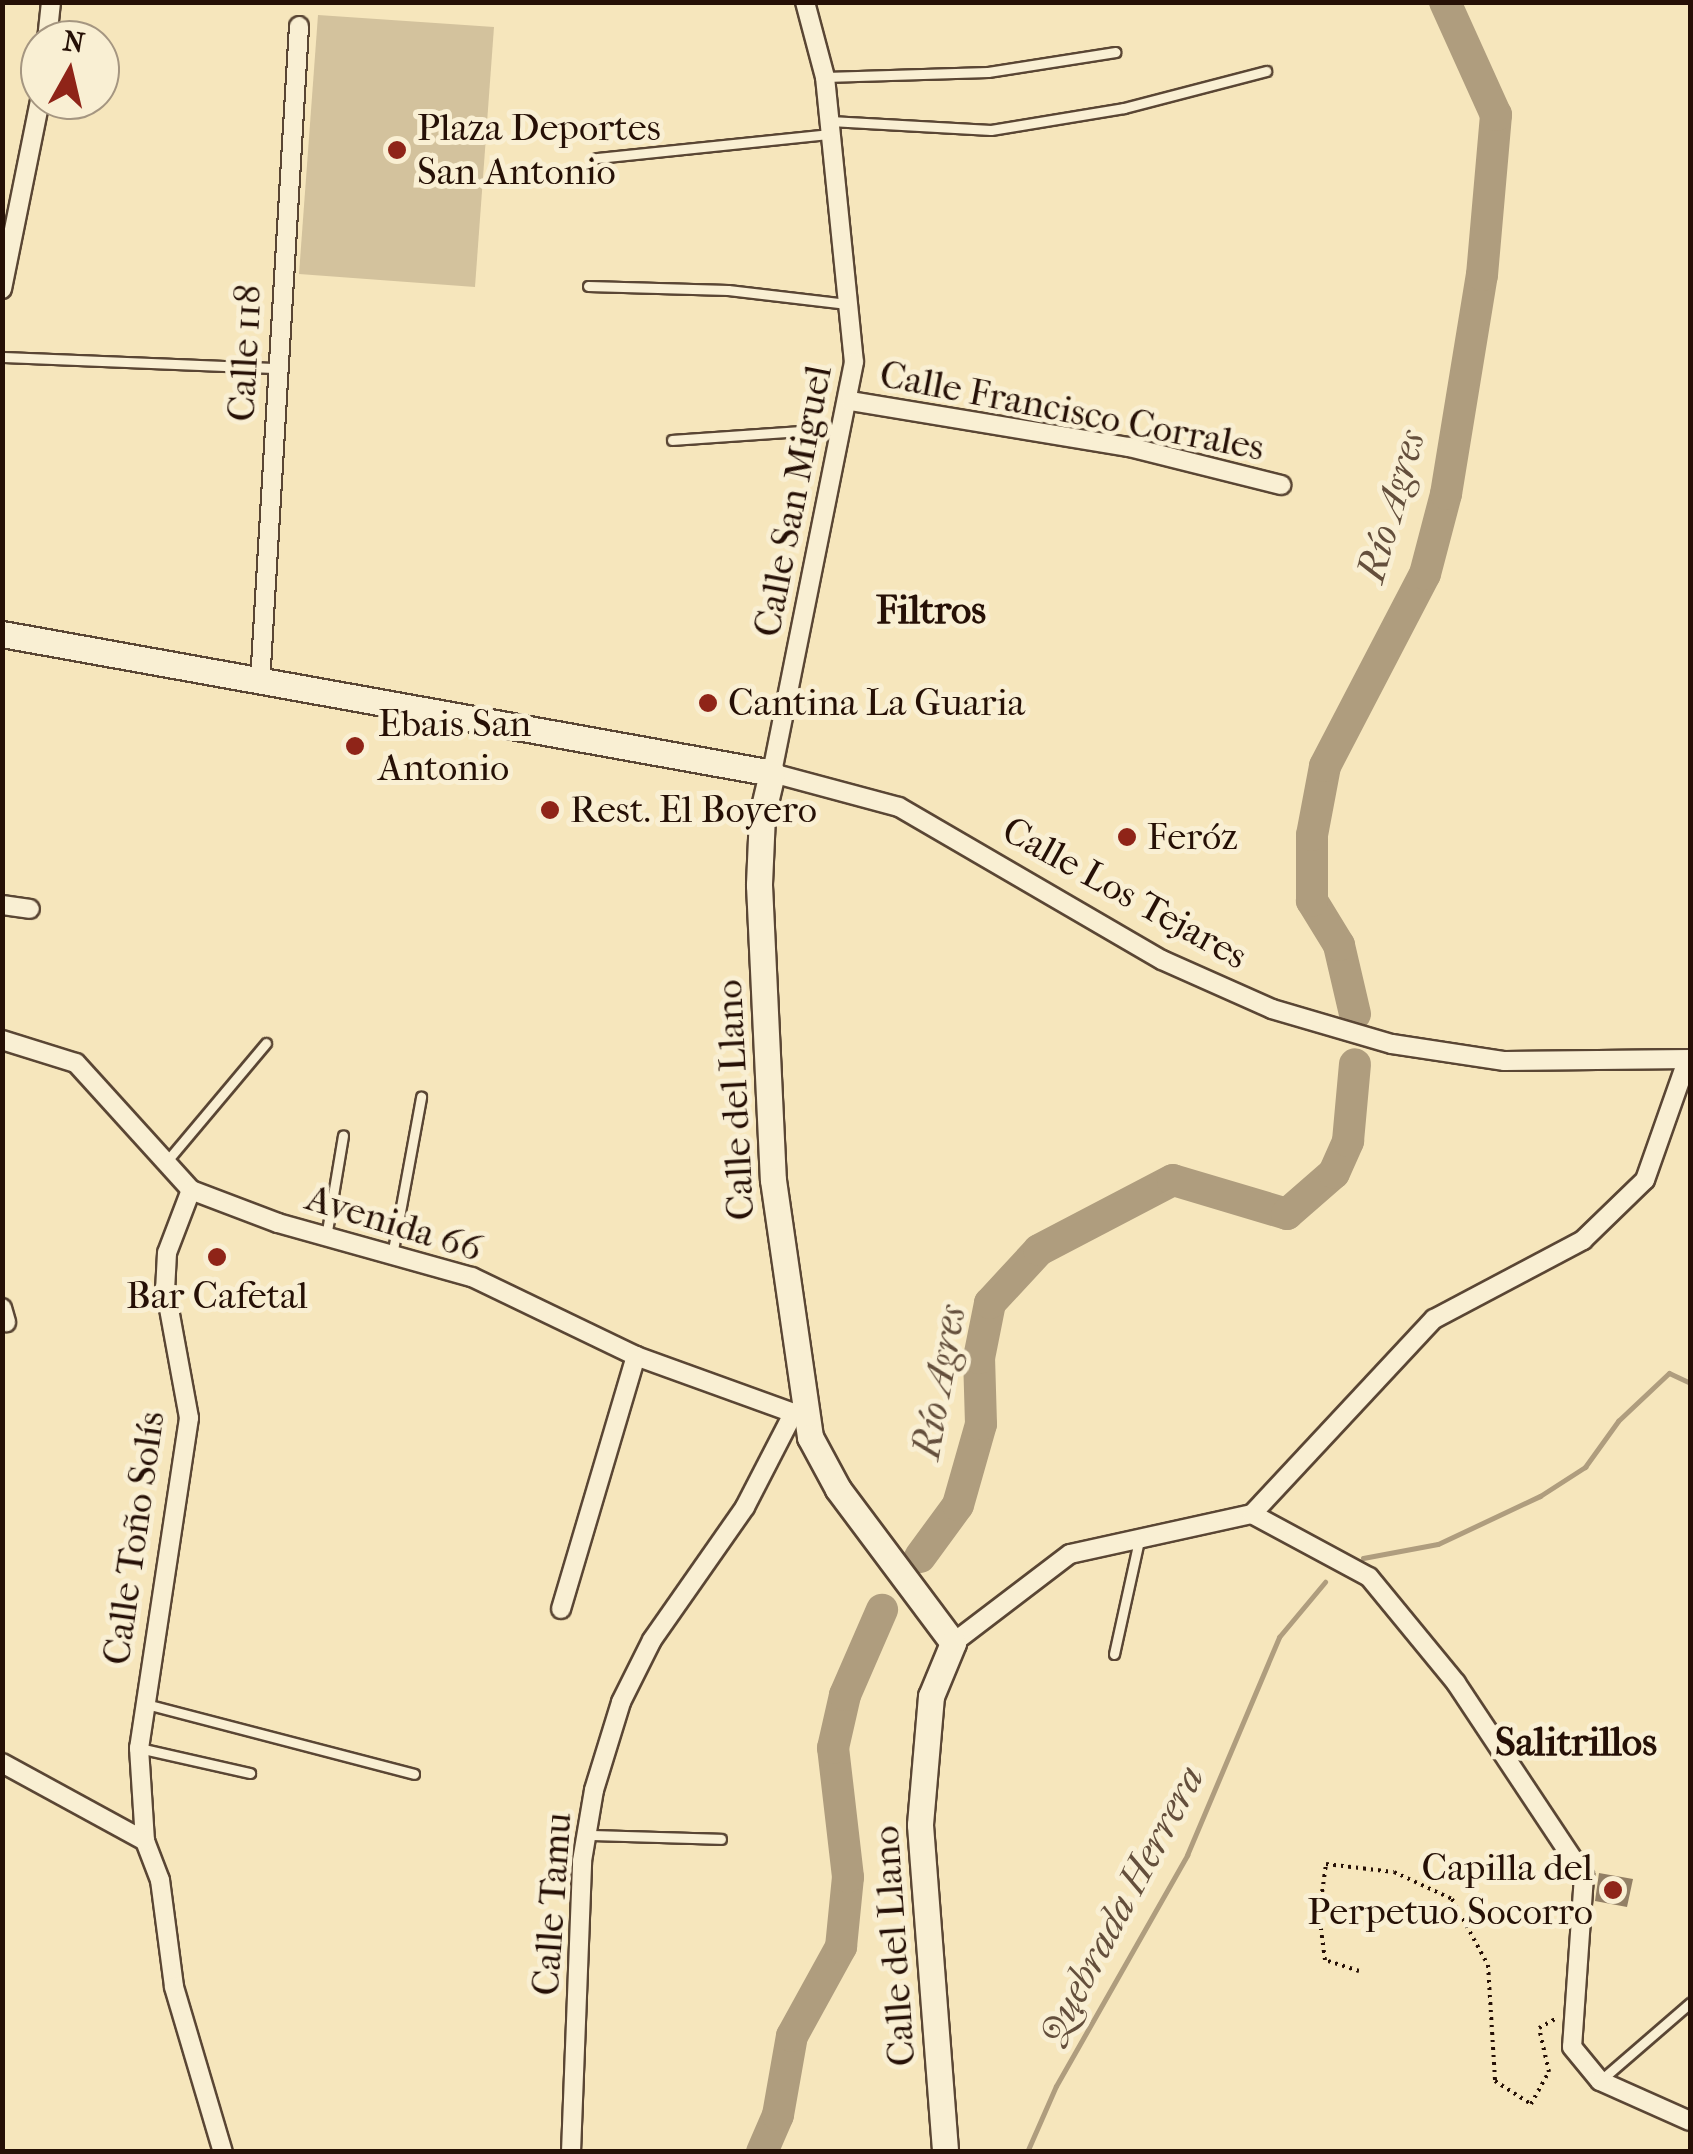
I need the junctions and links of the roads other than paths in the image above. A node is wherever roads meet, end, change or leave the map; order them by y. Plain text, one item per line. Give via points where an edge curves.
1 (805, 2) edge
2 (299, 26) dead end
3 (1114, 52) dead end
4 (1266, 72) dead end
5 (825, 77) junction
6 (36, 120) edge
7 (831, 128) junction
8 (597, 158) dead end
9 (588, 286) dead end
10 (2, 290) edge
11 (850, 304) junction
12 (2, 357) edge
13 (274, 368) junction
14 (851, 401) junction
15 (845, 428) junction
16 (672, 440) dead end
17 (1281, 485) dead end
18 (2, 634) edge
19 (260, 682) junction
20 (772, 773) junction
21 (2, 905) edge
22 (30, 909) dead end
23 (2, 1040) edge
24 (266, 1043) dead end
25 (1689, 1060) edge
26 (421, 1097) dead end
27 (343, 1136) dead end
28 (165, 1164) junction
29 (191, 1190) junction
30 (326, 1237) junction
31 (393, 1250) junction
32 (636, 1356) junction
33 (800, 1416) junction
34 (1252, 1514) junction
35 (1140, 1538) junction
36 (561, 1610) dead end
37 (953, 1643) junction
38 (1114, 1654) dead end
39 (144, 1704) junction
40 (139, 1748) junction
41 (2, 1763) edge
42 (250, 1773) dead end
43 (414, 1774) dead end
44 (585, 1835) junction
45 (721, 1839) dead end
46 (145, 1841) junction
47 (1690, 2004) edge
48 (1600, 2080) junction
49 (1690, 2121) edge
50 (223, 2152) edge
51 (572, 2152) edge
52 (945, 2152) edge

1 - 5 street, Calle San Miguel
2 - 13 street, Calle 118
3 - 5 lane via 988,72
4 - 7 lane via 1124,108 991,130
5 - 7 street, Calle San Miguel
6 - 10 street
7 - 8 lane
7 - 11 street, Calle San Miguel
9 - 11 lane via 728,290
11 - 14 street, Calle San Miguel
12 - 13 lane
13 - 19 street, Calle 118
14 - 15 street, Calle San Miguel
14 - 17 street, Calle Francisco Corrales via 1129,447
15 - 16 lane
15 - 20 street, Calle San Miguel
18 - 19 main road
19 - 20 main road
20 - 25 street, Calle Los Tejares via 899,807 1162,960 1272,1009 1392,1044 1506,1061
20 - 33 main road, Calle del Llano via 759,885 774,1180
21 - 22 street
23 - 28 street, Avenida 66 via 76,1063
24 - 28 lane
25 - 34 street via 1645,1180 1583,1240 1434,1319
26 - 31 lane
27 - 30 lane
28 - 29 street, Avenida 66
29 - 30 street, Avenida 66
29 - 39 street, Calle Toño Solís via 167,1253 164,1287 189,1418
30 - 31 street, Avenida 66
31 - 32 street, Avenida 66 via 472,1276
32 - 33 street, Avenida 66
32 - 36 street
33 - 37 main road, Calle del Llano via 820,1462
33 - 44 street, Calle Tamu via 652,1640 621,1702
34 - 35 street
34 - 48 street via 1369,1577 1403,1612 1578,1864 1586,1898 1572,2047
35 - 37 street via 1070,1554
35 - 38 lane
37 - 52 main road, Calle del Llano via 931,1696 920,1826
39 - 40 street, Calle Toño Solís
39 - 43 lane
40 - 42 lane
40 - 46 street, Calle Toño Solís
41 - 46 street
44 - 45 lane
44 - 51 street, Calle Tamu
46 - 50 street, Calle Toño Solís via 160,1880 174,1987
47 - 48 lane
48 - 49 street

